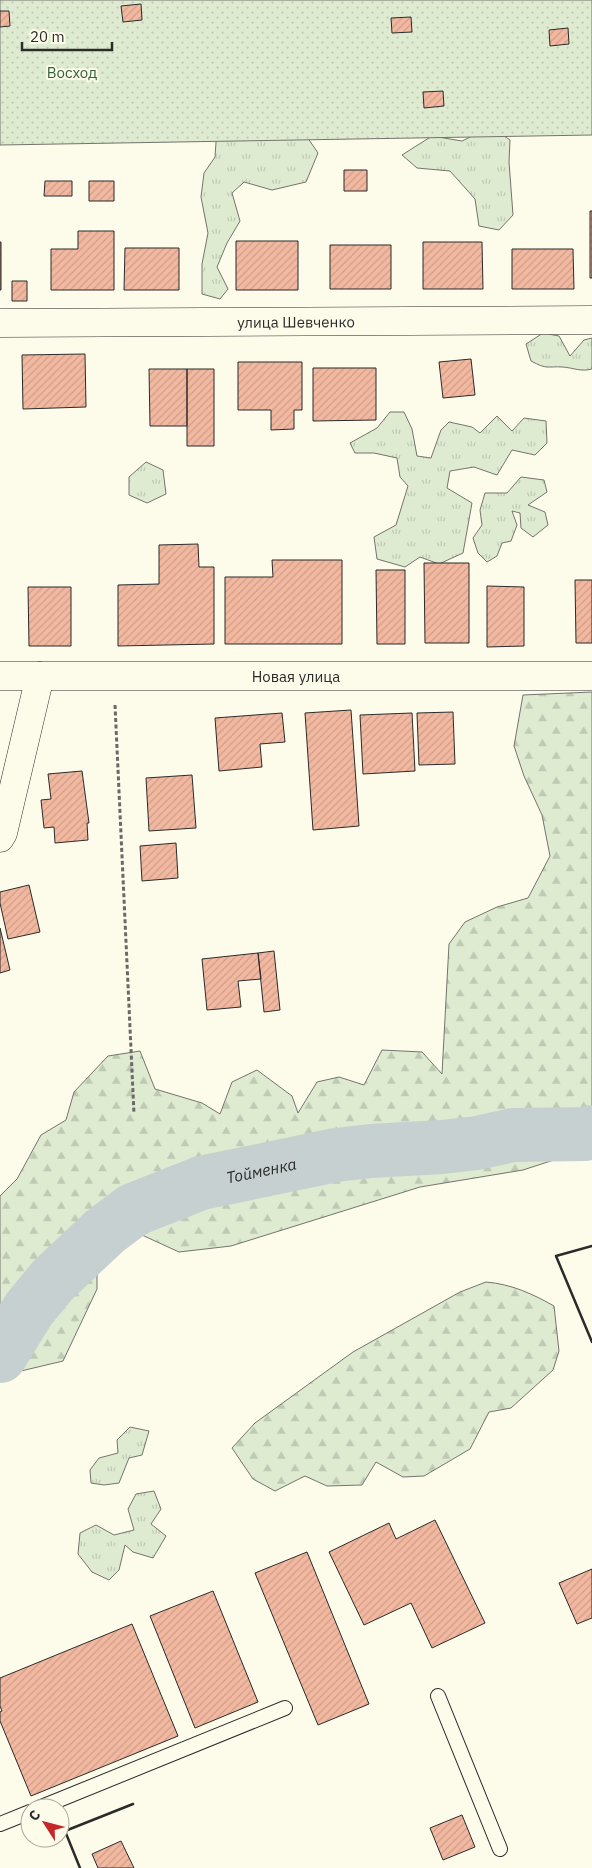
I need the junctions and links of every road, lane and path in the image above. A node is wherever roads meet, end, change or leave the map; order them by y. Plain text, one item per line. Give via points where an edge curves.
1 (592, 320) edge
2 (0, 323) edge
3 (0, 676) edge
4 (40, 676) junction
5 (592, 676) edge
6 (114, 677) junction
7 (0, 838) edge
8 (134, 1114) dead end
9 (438, 1696) dead end
10 (285, 1708) dead end
11 (64, 1798) edge
12 (20, 1816) edge
13 (0, 1824) edge
14 (500, 1849) dead end

1 - 2 street, улица Шевченко
3 - 4 street, Новая улица
4 - 6 street, Новая улица
4 - 7 street
5 - 6 street, Новая улица
6 - 8 path
9 - 14 lane
10 - 11 lane
12 - 13 lane

